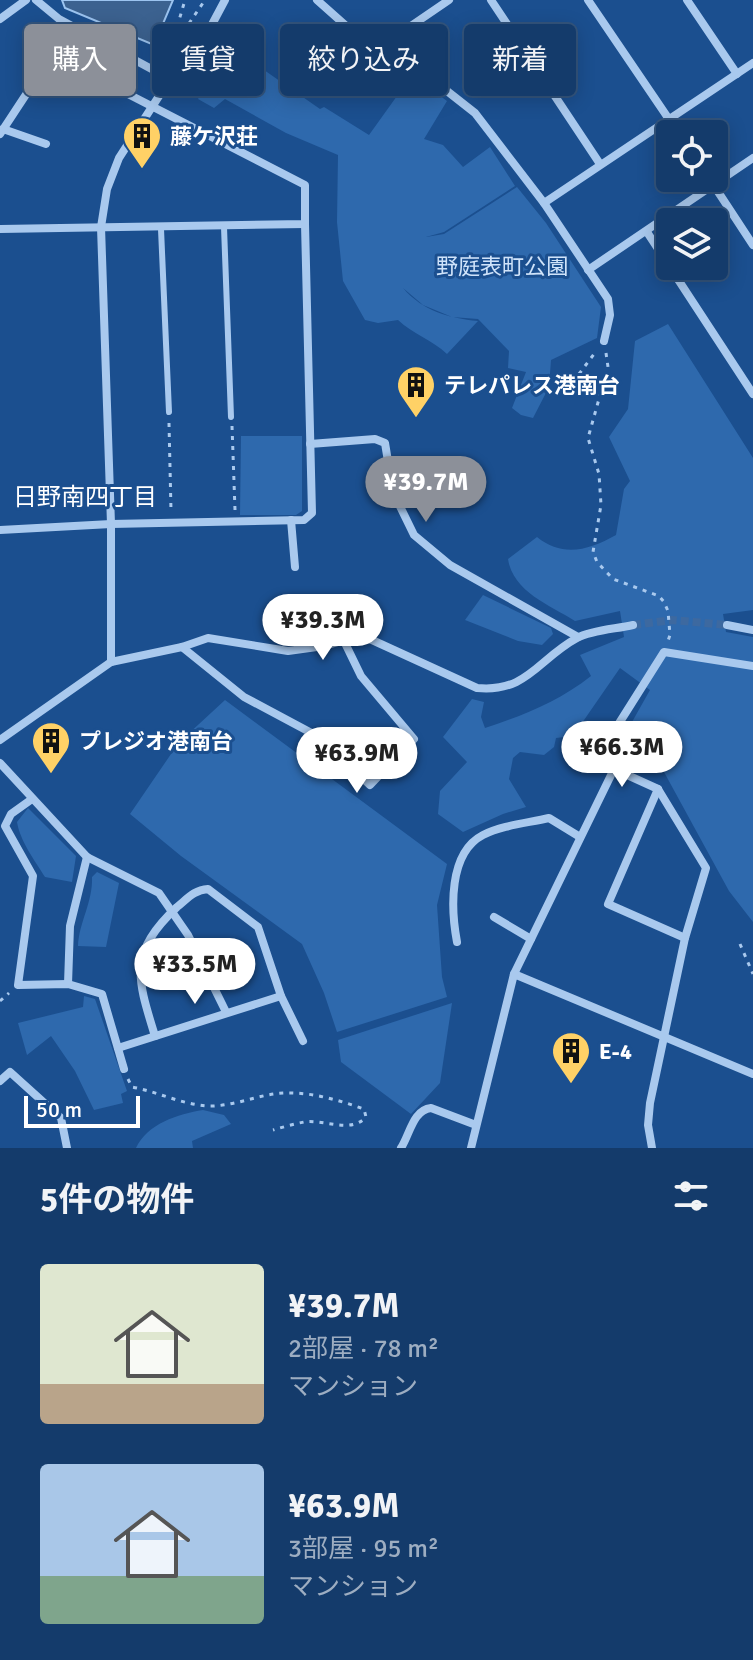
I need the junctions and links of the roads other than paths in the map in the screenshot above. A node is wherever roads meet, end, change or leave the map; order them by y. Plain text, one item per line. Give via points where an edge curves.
1 (26, 0) edge
2 (36, 0) edge
3 (225, 0) edge
4 (317, 0) edge
5 (449, 0) edge
6 (491, 0) edge
7 (588, 0) edge
8 (687, 0) edge
9 (0, 19) edge
10 (212, 24) edge
11 (344, 24) edge
12 (414, 24) edge
13 (753, 63) edge
14 (152, 69) edge
15 (737, 74) junction
16 (448, 92) edge
17 (155, 96) edge
18 (151, 107) junction
19 (670, 120) joint
20 (656, 129) edge
21 (2, 131) edge
22 (46, 144) dead end
23 (753, 158) edge
24 (600, 164) junction
25 (728, 173) edge
26 (699, 192) edge
27 (719, 192) edge
28 (544, 203) junction
29 (305, 224) junction
30 (101, 227) junction
31 (224, 227) junction
32 (0, 229) edge
33 (161, 229) junction
34 (647, 232) junction
35 (753, 245) edge
36 (588, 270) junction
37 (604, 341) road end
38 (753, 394) edge
39 (169, 412) road end
40 (231, 417) road end
41 (310, 444) junction
42 (291, 520) junction
43 (111, 524) junction
44 (0, 530) edge
45 (295, 567) dead end
46 (633, 625) tunnel mouth
47 (727, 625) tunnel mouth
48 (753, 630) edge
49 (578, 637) junction
50 (344, 641) junction
51 (182, 647) junction
52 (111, 662) junction
53 (753, 666) edge
54 (0, 740) edge
55 (0, 763) edge
56 (614, 769) junction
57 (658, 789) junction
58 (32, 799) junction
59 (580, 837) junction
60 (87, 857) junction
61 (172, 913) junction
62 (494, 917) dead end
63 (685, 938) junction
64 (531, 939) junction
65 (457, 942) dead end
66 (514, 974) junction
67 (68, 984) junction
68 (281, 996) junction
69 (226, 1012) junction
70 (155, 1036) junction
71 (665, 1037) junction
72 (303, 1041) dead end
73 (118, 1048) junction
74 (124, 1069) road end
75 (753, 1074) edge
76 (0, 1081) edge
77 (476, 1125) junction
78 (67, 1148) edge
79 (401, 1148) edge
80 (471, 1148) edge
81 (652, 1148) edge

1 - 9 street
2 - 14 street via 59,19
3 - 10 street
4 - 11 street
5 - 12 street
6 - 24 street
7 - 19 street
8 - 15 street
13 - 15 street
15 - 19 street
16 - 28 street via 475,113
17 - 18 street
18 - 21 street via 52,55
18 - 29 street via 305,185
18 - 30 street via 119,158
20 - 24 street
21 - 22 street
23 - 25 street
24 - 28 street
26 - 34 street
27 - 35 street
28 - 36 street
29 - 31 street
29 - 41 street
30 - 32 street
30 - 33 street
30 - 43 street
31 - 33 street
31 - 40 lane
33 - 39 lane
34 - 36 street
34 - 38 street
36 - 37 street via 608,299
41 - 42 street via 312,513 304,520
41 - 49 street via 375,439 385,443 393,492 414,535 450,565
42 - 43 street
42 - 45 street
43 - 44 street
43 - 52 street
46 - 49 street
47 - 48 street
49 - 50 street via 514,685 494,690 477,688 372,640
50 - 51 street via 288,651 208,638
50 - 51 street via 361,676 414,739 370,785 319,737 244,697
51 - 52 street
52 - 54 street
53 - 56 street via 664,652 611,736
55 - 58 street
56 - 57 street
56 - 59 street
57 - 63 street via 706,868
57 - 63 street via 608,904
58 - 60 street
58 - 67 street via 11,814 5,826 33,876 18,985
59 - 64 street
59 - 65 street via 549,818 479,836 462,858 455,881
60 - 61 street via 159,893
60 - 67 street via 70,926
61 - 68 street via 197,889 208,889 258,927
61 - 69 street
61 - 70 street via 142,955 139,987
62 - 64 street
63 - 71 street
64 - 66 street
66 - 71 street
66 - 77 street
67 - 73 street via 102,994
68 - 69 street
68 - 72 street
69 - 70 street
70 - 73 street
71 - 75 street
71 - 81 street via 650,1103
73 - 74 street
76 - 78 street via 10,1072 61,1118
77 - 79 street via 423,1109
77 - 80 street

